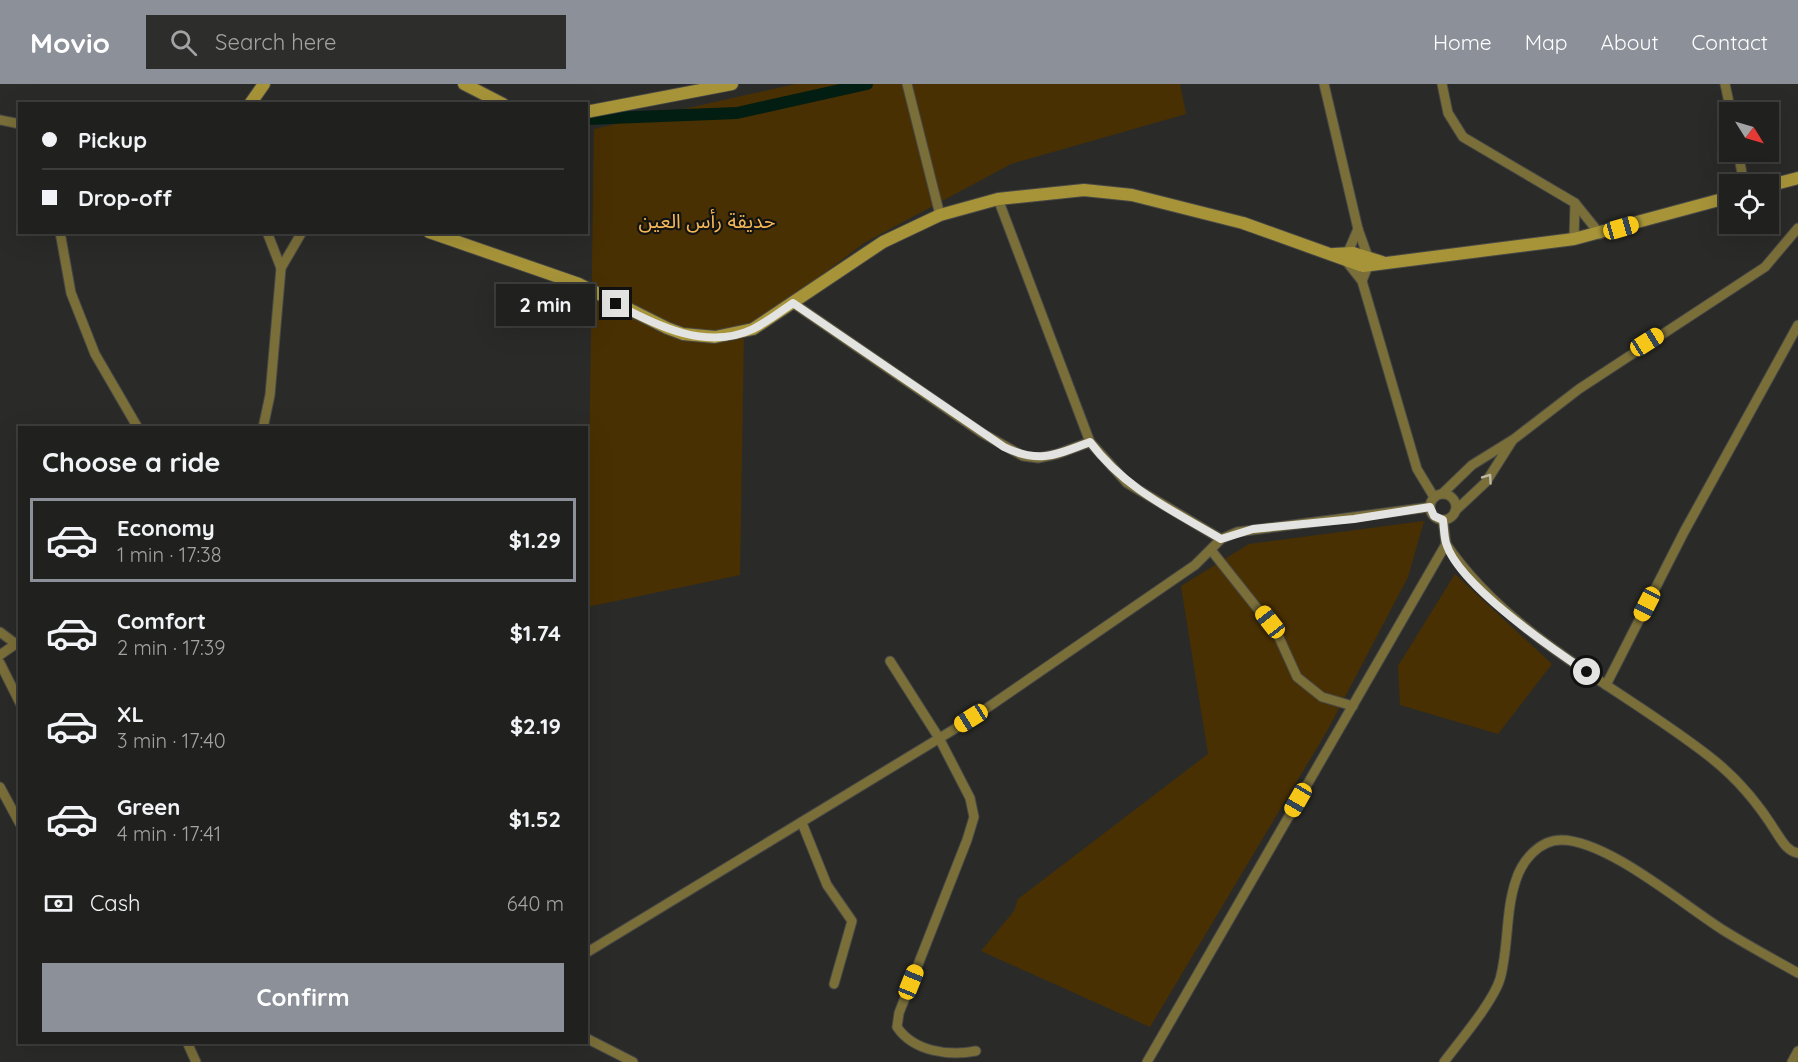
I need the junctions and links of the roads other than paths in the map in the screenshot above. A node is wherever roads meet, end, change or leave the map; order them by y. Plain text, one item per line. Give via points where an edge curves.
1 (264, 84) edge
2 (464, 84) edge
3 (732, 84) edge
4 (907, 84) edge
5 (1324, 84) edge
6 (1442, 84) edge
7 (1725, 84) edge
8 (251, 102) edge
9 (499, 102) edge
10 (1729, 102) edge
11 (588, 112) edge
12 (0, 120) edge
13 (18, 124) edge
14 (1798, 178) edge
15 (1779, 183) edge
16 (998, 198) junction
17 (1719, 199) edge
18 (1575, 203) junction
19 (940, 215) junction
20 (1798, 228) edge
21 (1358, 229) junction
22 (60, 234) edge
23 (268, 234) edge
24 (301, 234) edge
25 (435, 234) edge
26 (1599, 234) junction
27 (1574, 239) junction
28 (1348, 257) junction
29 (1368, 261) junction
30 (280, 268) junction
31 (1362, 281) junction
32 (793, 303) junction
33 (1798, 325) edge
34 (137, 426) edge
35 (263, 426) edge
36 (1514, 439) junction
37 (1090, 442) junction
38 (1436, 499) junction
39 (1455, 512) junction
40 (1443, 520) junction
41 (1221, 539) junction
42 (1446, 544) junction
43 (1211, 550) junction
44 (0, 632) edge
45 (18, 642) edge
46 (0, 655) edge
47 (890, 661) dead end
48 (0, 663) edge
49 (1606, 685) junction
50 (18, 700) edge
51 (1353, 706) junction
52 (939, 738) junction
53 (0, 787) edge
54 (18, 820) edge
55 (802, 823) junction
56 (1798, 853) edge
57 (588, 952) edge
58 (1798, 973) edge
59 (834, 984) dead end
60 (588, 1039) edge
61 (188, 1044) edge
62 (976, 1051) dead end
63 (1798, 1051) edge
64 (1149, 1061) edge
65 (196, 1062) edge
66 (633, 1062) edge
67 (1444, 1062) edge
68 (1792, 1062) edge

1 - 8 street
2 - 9 street
3 - 11 street
4 - 19 street
5 - 21 street
6 - 18 street via 1448,112 1463,137
7 - 10 street
12 - 13 street
14 - 15 street
16 - 19 street
16 - 28 street via 1084,190 1132,195 1243,223
16 - 37 street
17 - 26 street
18 - 26 street
18 - 27 street
19 - 32 street via 883,242
20 - 36 street via 1765,267 1628,355
21 - 28 street
21 - 29 street
22 - 34 street via 71,293 95,354
23 - 30 street
24 - 30 street
25 - 32 street via 579,284 683,334 731,335 753,329
26 - 27 street
27 - 29 street
28 - 29 street
28 - 31 street
29 - 31 street
30 - 35 street via 270,395
31 - 38 street via 1417,469
32 - 37 street via 982,433 1023,456 1058,454
33 - 49 street via 1684,532
36 - 38 street via 1472,465
39 -> 36 street via 1486,482
37 - 41 street via 1126,483
38 - 39 street via 1452,497
38 - 40 street via 1434,516
38 - 41 street via 1354,519 1253,529
39 - 40 street
40 - 42 street
41 - 43 street
42 - 49 street via 1493,600 1531,633
42 - 51 street
43 - 51 street via 1277,633 1297,677 1322,697
43 - 52 street via 1196,565
44 - 45 street
45 - 46 street
47 - 52 street
48 - 50 street
49 - 56 street via 1729,773 1756,802 1787,848
51 - 64 street
52 - 55 street
52 - 62 street via 970,798 974,816 897,1027 931,1050 959,1054
53 - 54 street
55 - 57 street
55 - 59 street via 827,885 852,921
58 - 67 street via 1725,932 1624,863 1578,842 1554,841 1536,849 1518,874 1510,901 1500,980
60 - 66 street
61 - 65 street
63 - 68 street

